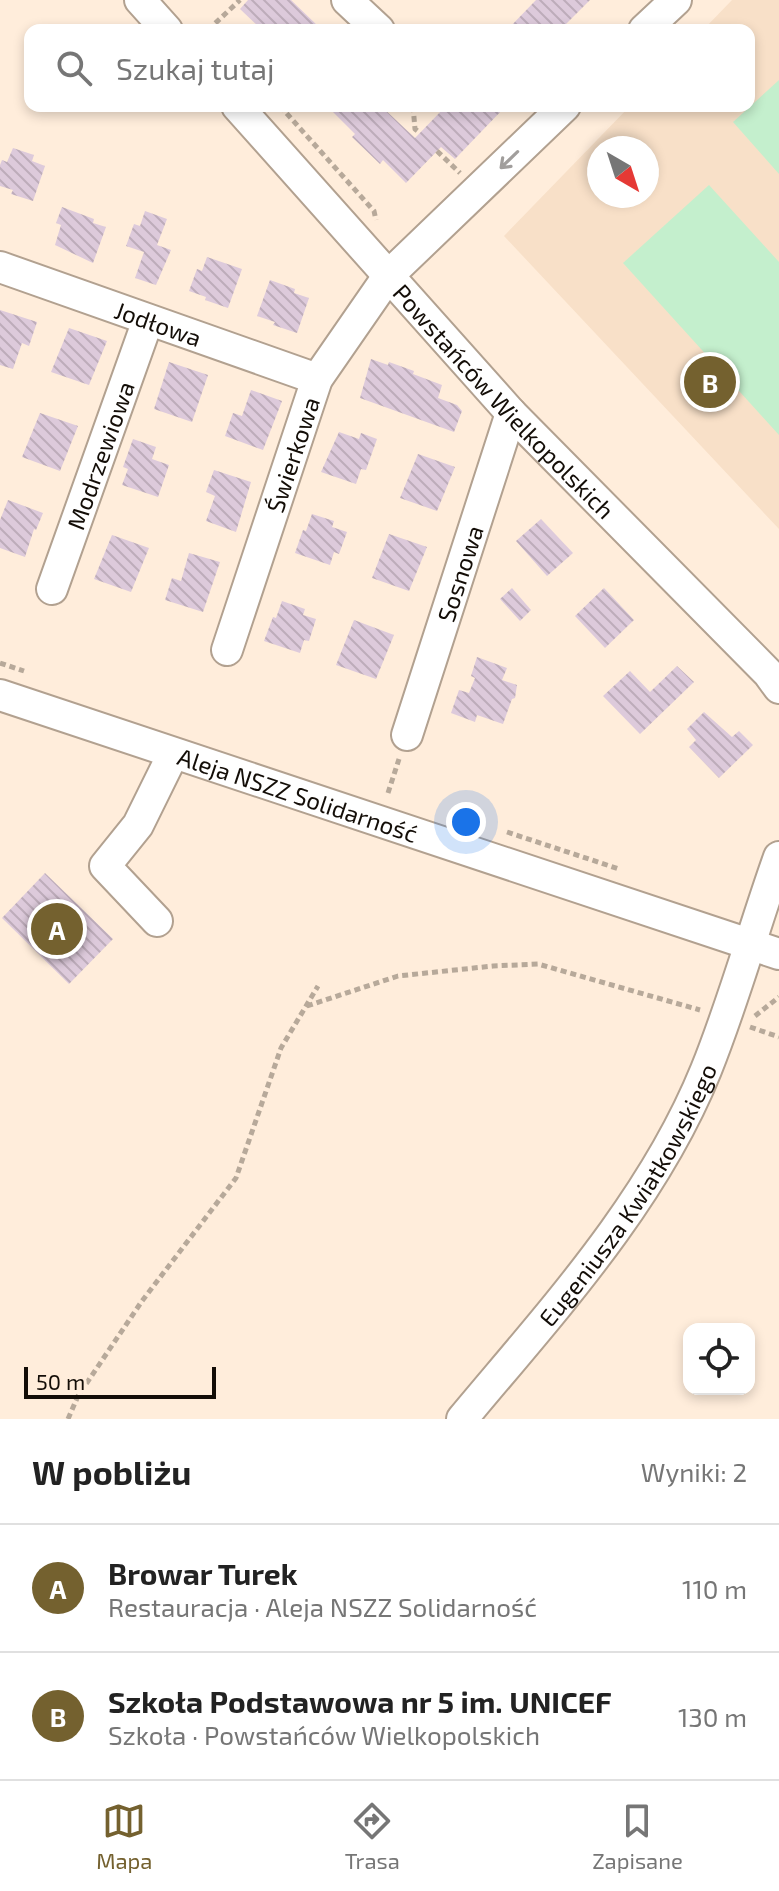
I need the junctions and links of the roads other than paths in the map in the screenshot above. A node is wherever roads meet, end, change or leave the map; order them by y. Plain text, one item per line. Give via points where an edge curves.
1 (140, 0) edge
2 (347, 0) edge
3 (676, 0) edge
4 (162, 24) edge
5 (373, 24) edge
6 (650, 24) edge
7 (242, 112) edge
8 (559, 112) edge
9 (0, 267) edge
10 (389, 275) junction
11 (148, 320) junction
12 (317, 379) junction
13 (511, 413) junction
14 (52, 589) dead end
15 (227, 650) dead end
16 (779, 688) edge
17 (0, 695) edge
18 (407, 735) road end
19 (173, 754) junction
20 (779, 857) edge
21 (157, 921) dead end
22 (749, 944) junction
23 (779, 954) edge
24 (462, 1419) edge

1 - 4 street
2 - 5 street
3 - 6 street
7 - 10 street, Powstańców Wielkopolskich
8 -> 10 street, Świerkowa
9 - 11 street, Jodłowa
10 - 12 street, Świerkowa
10 - 13 street, Powstańców Wielkopolskich
11 - 12 street, Jodłowa
11 - 14 street, Modrzewiowa
12 - 15 street, Świerkowa
13 - 16 street, Powstańców Wielkopolskich
13 - 18 street, Sosnowa
17 - 19 street, Aleja NSZZ Solidarność
19 - 21 street via 138,825 105,866
19 - 22 street, Aleja NSZZ Solidarność
20 - 22 street
22 - 23 street, Aleja NSZZ Solidarność
22 - 24 street, Eugeniusza Kwiatkowskiego via 706,1071 648,1180 596,1257

